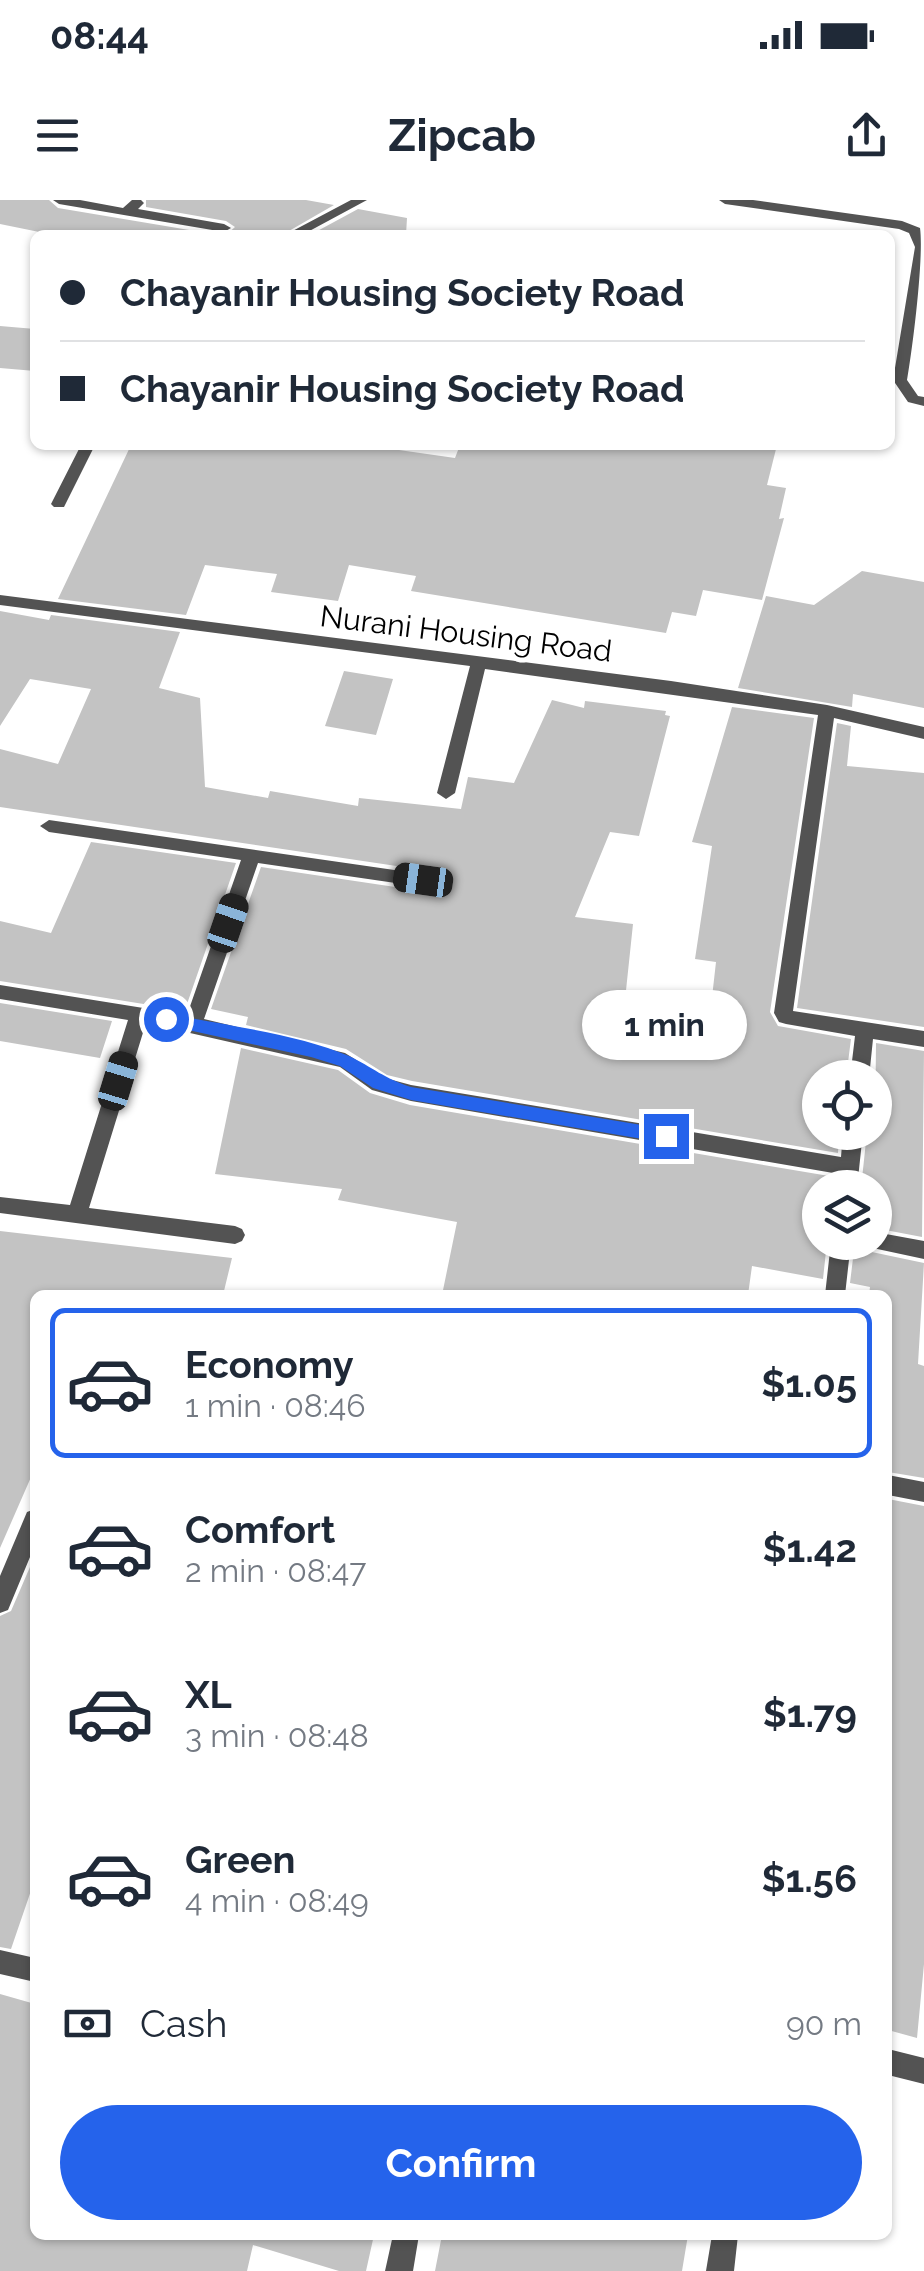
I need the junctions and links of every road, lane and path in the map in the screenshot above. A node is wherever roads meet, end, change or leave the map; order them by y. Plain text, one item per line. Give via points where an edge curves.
1 (59, 200) edge
2 (360, 200) edge
3 (725, 200) edge
4 (135, 205) edge
5 (224, 228) dead end
6 (302, 230) edge
7 (924, 402) edge
8 (86, 450) edge
9 (59, 504) dead end
10 (0, 600) edge
11 (478, 665) junction
12 (828, 712) junction
13 (924, 733) edge
14 (446, 794) dead end
15 (49, 826) dead end
16 (252, 856) junction
17 (423, 880) dead end
18 (0, 992) edge
19 (138, 1014) junction
20 (193, 1024) junction
21 (864, 1030) junction
22 (924, 1040) edge
23 (861, 1060) edge
24 (812, 1170) edge
25 (0, 1205) edge
26 (77, 1215) junction
27 (235, 1235) dead end
28 (892, 1244) edge
29 (924, 1250) edge
30 (838, 1260) edge
31 (835, 1290) edge
32 (892, 1486) edge
33 (924, 1492) edge
34 (30, 1531) edge
35 (0, 1602) edge
36 (0, 1962) edge
37 (30, 1969) edge
38 (892, 2063) edge
39 (924, 2071) edge
40 (405, 2240) edge
41 (724, 2240) edge
42 (399, 2271) edge
43 (720, 2271) edge

1 - 4 street
2 - 6 street
3 - 7 street via 915,232 922,247 900,380 905,392
4 - 5 street
8 - 9 street
10 - 11 street, Nurani Housing Road
11 - 12 street, Nurani Housing Road
11 - 14 street
12 - 13 street, Nurani Housing Road
12 - 21 street via 783,1013
15 - 16 street
16 - 17 street
16 - 20 street
18 - 19 street
19 - 20 street
19 - 26 street
20 - 24 street via 344,1061 379,1084 411,1093
21 - 22 street
21 - 23 street
25 - 26 street
26 - 27 street
28 - 29 street
30 - 31 street
32 - 33 street
34 - 35 street
36 - 37 street
38 - 39 street
40 - 42 street
41 - 43 street

